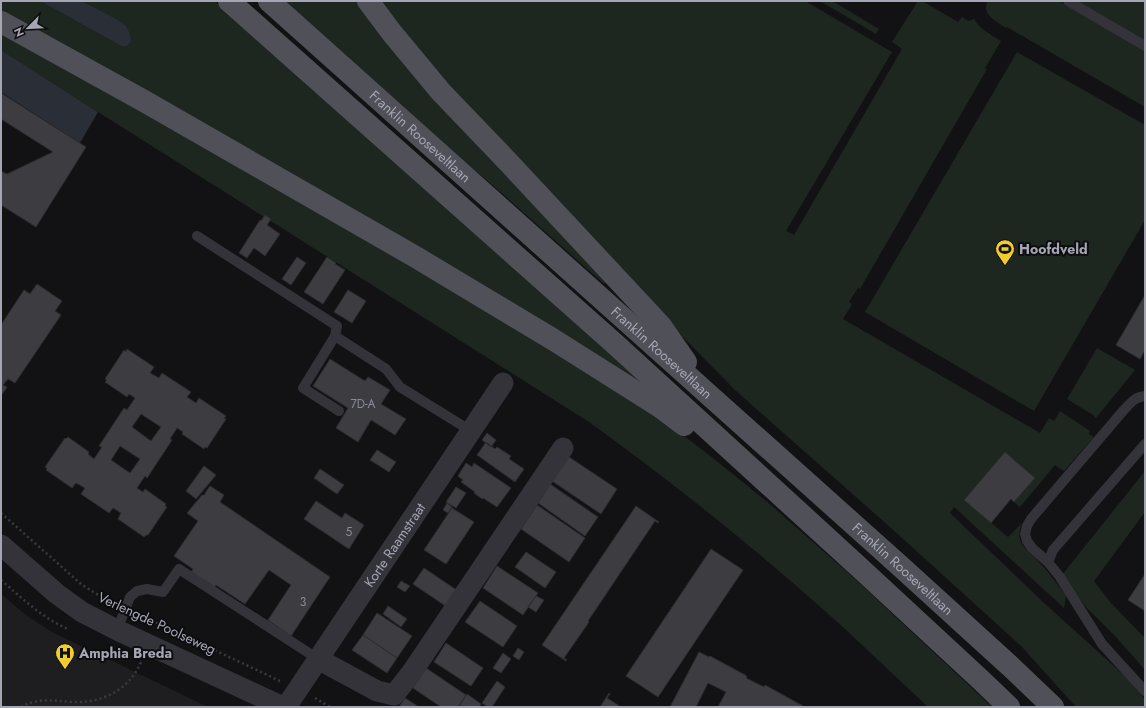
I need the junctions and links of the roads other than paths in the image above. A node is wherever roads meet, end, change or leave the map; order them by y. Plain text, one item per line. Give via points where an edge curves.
1 (229, 1) edge
2 (269, 1) edge
3 (368, 1) edge
4 (1068, 1) edge
5 (1, 22) edge
6 (1145, 46) edge
7 (197, 236) dead end
8 (335, 336) junction
9 (503, 383) dead end
10 (708, 393) junction
11 (1145, 396) edge
12 (339, 411) dead end
13 (471, 431) junction
14 (1145, 444) edge
15 (563, 448) dead end
16 (798, 512) junction
17 (1, 545) edge
18 (1048, 562) junction
19 (117, 630) junction
20 (318, 659) junction
21 (1145, 691) edge
22 (284, 707) edge
23 (1008, 707) edge
24 (1053, 707) edge

1 - 16 main road, Franklin Rooseveltlaan via 620,349
2 - 10 main road, Franklin Rooseveltlaan
3 - 10 main road via 441,92 661,326
4 - 6 lane
5 - 16 main road via 414,256 554,340 660,407
7 - 8 lane via 337,326
8 - 12 lane via 303,388
8 - 13 lane via 386,369 400,388
9 - 13 street, Korte Raamstraat
10 - 24 main road, Franklin Rooseveltlaan
11 - 18 lane via 1135,399 1123,411 1031,519 1027,526 1027,541
13 - 20 street, Korte Raamstraat
14 - 18 lane via 1053,550
15 - 20 street via 394,695 377,691
16 - 23 main road, Franklin Rooseveltlaan
17 - 19 street, Verlengde Poolseweg via 69,604
18 - 21 lane via 1102,644
19 - 20 lane via 130,597 137,591 146,589 163,592 179,569
19 - 22 street, Verlengde Poolseweg
20 - 22 street, Korte Raamstraat

